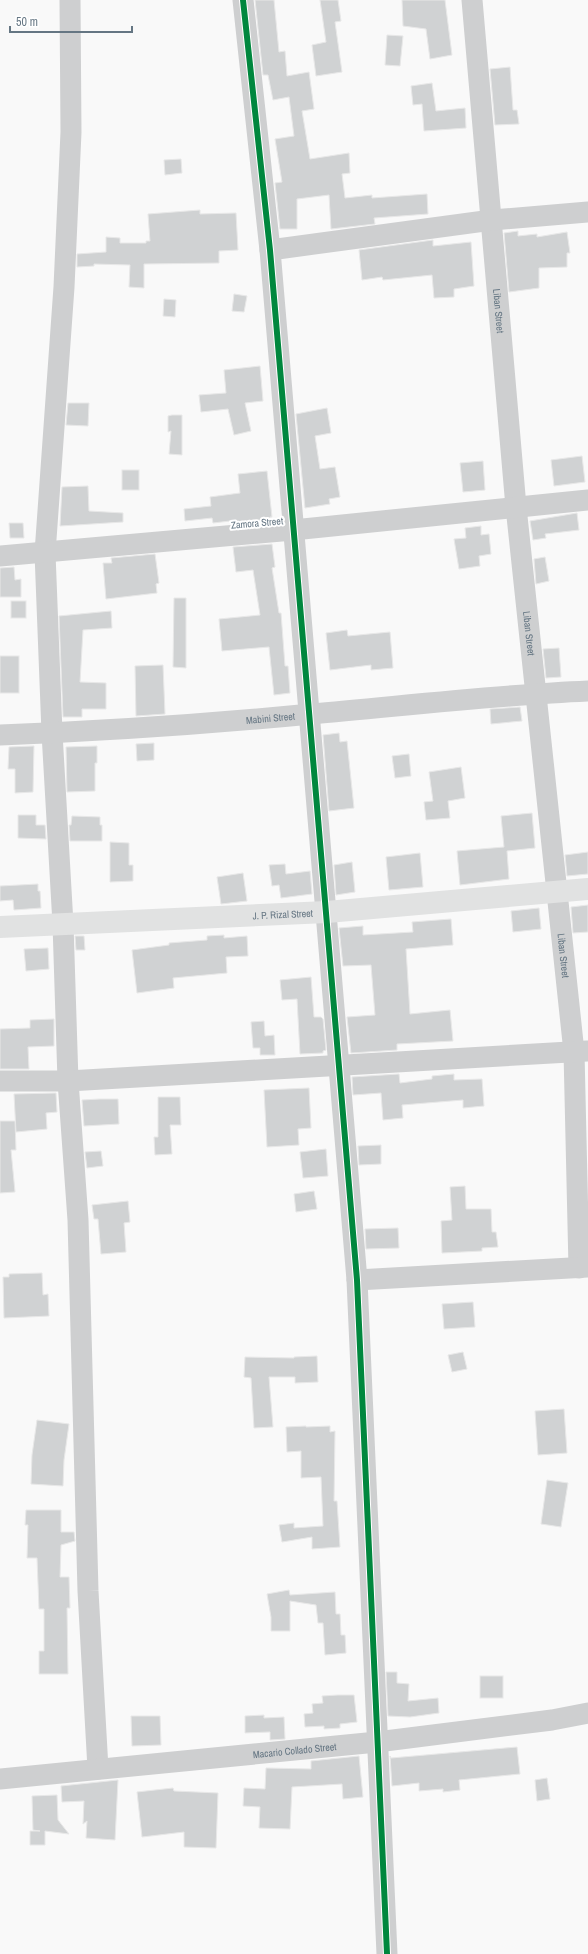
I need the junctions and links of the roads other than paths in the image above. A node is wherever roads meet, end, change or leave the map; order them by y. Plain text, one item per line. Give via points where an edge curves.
1 (70, 0) edge
2 (243, 0) edge
3 (472, 0) edge
4 (588, 212) edge
5 (492, 220) junction
6 (270, 250) junction
7 (588, 500) edge
8 (516, 507) junction
9 (293, 530) junction
10 (45, 553) junction
11 (0, 556) edge
12 (588, 691) edge
13 (536, 693) junction
14 (309, 715) junction
15 (52, 733) junction
16 (0, 735) edge
17 (588, 889) edge
18 (556, 892) junction
19 (327, 912) junction
20 (63, 924) junction
21 (0, 927) edge
22 (581, 1051) edge
23 (339, 1064) junction
24 (0, 1081) edge
25 (68, 1081) junction
26 (583, 1267) edge
27 (357, 1280) junction
28 (588, 1713) edge
29 (377, 1742) junction
30 (98, 1769) junction
31 (0, 1779) edge
32 (387, 1954) edge

1 - 10 street via 71,132 64,287
2 - 6 street
3 - 5 street, Liban Street
4 - 5 street
5 - 6 street
5 - 8 street, Liban Street
6 - 9 street
7 - 8 street, Zamora Street
8 - 9 street, Zamora Street
8 - 13 street, Liban Street
9 - 10 street, Zamora Street
9 - 14 street
10 - 11 street, Zamora Street
10 - 15 street
12 - 13 street, Mabini Street
13 - 14 street, Mabini Street
13 - 18 street, Liban Street
14 - 15 street, Mabini Street
14 - 19 street
15 - 16 street, Mabini Street
15 - 20 street
17 - 18 main road, J. P. Rizal Street
18 - 19 main road, J. P. Rizal Street
18 - 22 street, Liban Street
19 - 20 main road, J. P. Rizal Street
19 - 23 street
20 - 21 main road, J. P. Rizal Street
20 - 25 street
22 - 23 street
22 - 26 street, Liban Street
23 - 25 street
23 - 27 street
24 - 25 street
25 - 30 street via 78,1220 88,1584
26 - 27 street
27 - 29 street
28 - 29 street, Macario Collado Street via 552,1720
29 - 30 street, Macario Collado Street
29 - 32 street
30 - 31 street, Macario Collado Street

